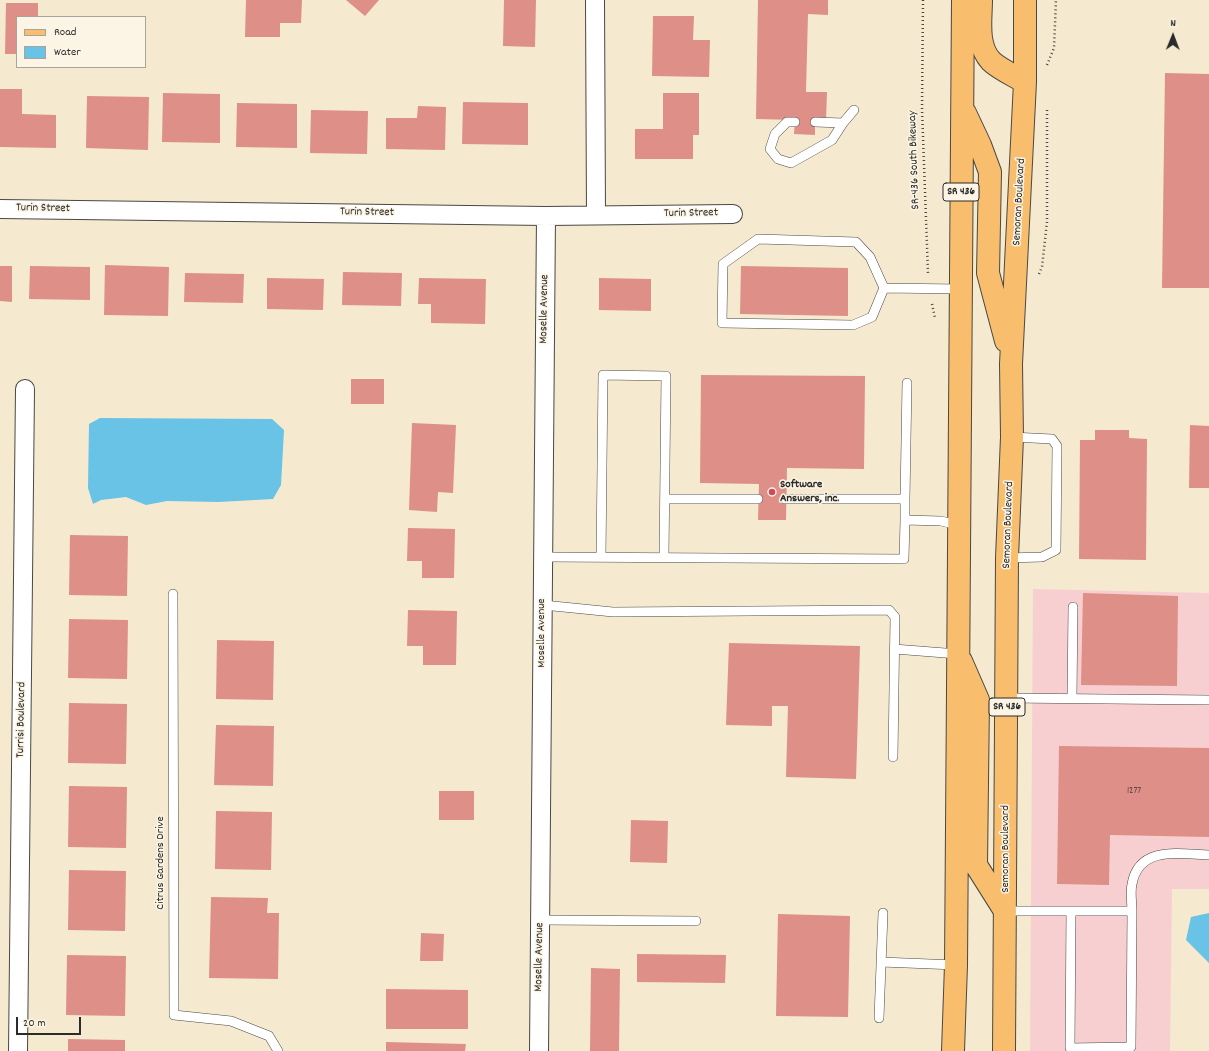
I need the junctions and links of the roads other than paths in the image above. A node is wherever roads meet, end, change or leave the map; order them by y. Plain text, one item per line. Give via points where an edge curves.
1 (595, 0) edge
2 (963, 0) edge
3 (980, 0) edge
4 (1025, 0) edge
5 (1025, 82) junction
6 (962, 109) junction
7 (854, 110) dead end
8 (795, 122) dead end
9 (815, 122) dead end
10 (843, 123) junction
11 (0, 209) edge
12 (733, 214) dead end
13 (596, 215) junction
14 (546, 216) junction
15 (884, 288) junction
16 (960, 289) junction
17 (1011, 364) junction
18 (907, 384) dead end
19 (25, 390) dead end
20 (1012, 437) junction
21 (665, 499) junction
22 (758, 499) dead end
23 (786, 499) dead end
24 (905, 499) junction
25 (905, 520) junction
26 (958, 525) junction
27 (543, 556) junction
28 (601, 557) junction
29 (664, 557) junction
30 (1007, 558) junction
31 (173, 594) dead end
32 (543, 605) junction
33 (1073, 607) dead end
34 (894, 648) junction
35 (958, 654) junction
36 (1007, 698) junction
37 (1072, 698) junction
38 (1209, 700) edge
39 (893, 756) dead end
40 (1209, 855) edge
41 (1005, 911) junction
42 (1071, 911) junction
43 (1132, 911) junction
44 (882, 912) dead end
45 (540, 920) junction
46 (696, 921) dead end
47 (881, 962) junction
48 (956, 964) junction
49 (879, 1018) dead end
50 (18, 1051) edge
51 (278, 1051) edge
52 (539, 1051) edge
53 (953, 1051) edge
54 (1004, 1051) edge

1 - 13 street
2 - 6 main road, SR 436
3 - 5 main road via 981,38 984,50 991,61
4 - 5 main road, Semoran Boulevard / SR 436
5 - 17 main road, Semoran Boulevard / SR 436
6 - 16 main road, SR 436
6 - 17 main road via 990,172 988,273
7 - 10 lane
8 - 10 lane via 787,122 774,134 770,149 778,160 791,163 832,140
9 - 10 lane
11 - 14 street, Turin Street
12 - 13 street, Turin Street
13 - 14 street, Turin Street
14 - 27 street, Moselle Avenue
15 - 15 lane via 870,258 856,242 758,239 723,264 722,323 853,325 872,317
15 - 16 lane
16 - 26 main road, SR 436
17 - 20 main road, Semoran Boulevard / SR 436
18 - 24 lane
19 - 50 street, Turrisi Boulevard
20 - 30 main road, Semoran Boulevard / SR 436
20 - 30 lane via 1052,439 1057,446 1056,550 1042,557
21 - 22 lane
21 - 28 lane via 666,376 603,375
21 - 29 lane
23 - 24 lane
24 - 25 lane
25 - 26 lane via 941,521
25 - 29 lane via 904,559
26 - 35 main road, SR 436
27 - 28 lane
27 - 32 street, Moselle Avenue
28 - 29 lane
30 - 36 main road, Semoran Boulevard / SR 436
31 - 51 lane, Citrus Gardens Drive via 174,1015 231,1021 269,1036
32 - 34 lane via 613,612 889,610 895,617
32 - 45 street, Moselle Avenue
33 - 37 lane
34 - 35 lane
34 - 39 lane
35 - 41 main road via 978,700 976,865
35 - 48 main road, SR 436
36 - 37 lane
36 - 41 main road, Semoran Boulevard / SR 436
37 - 38 lane
40 - 43 lane via 1162,854 1147,859 1137,867 1131,884
41 - 42 lane
41 - 54 main road, Semoran Boulevard / SR 436
42 - 43 lane
42 - 43 lane via 1070,1048 1131,1047
44 - 47 lane
45 - 46 lane
45 - 52 street, Moselle Avenue
47 - 48 lane
47 - 49 lane
48 - 53 main road, SR 436

